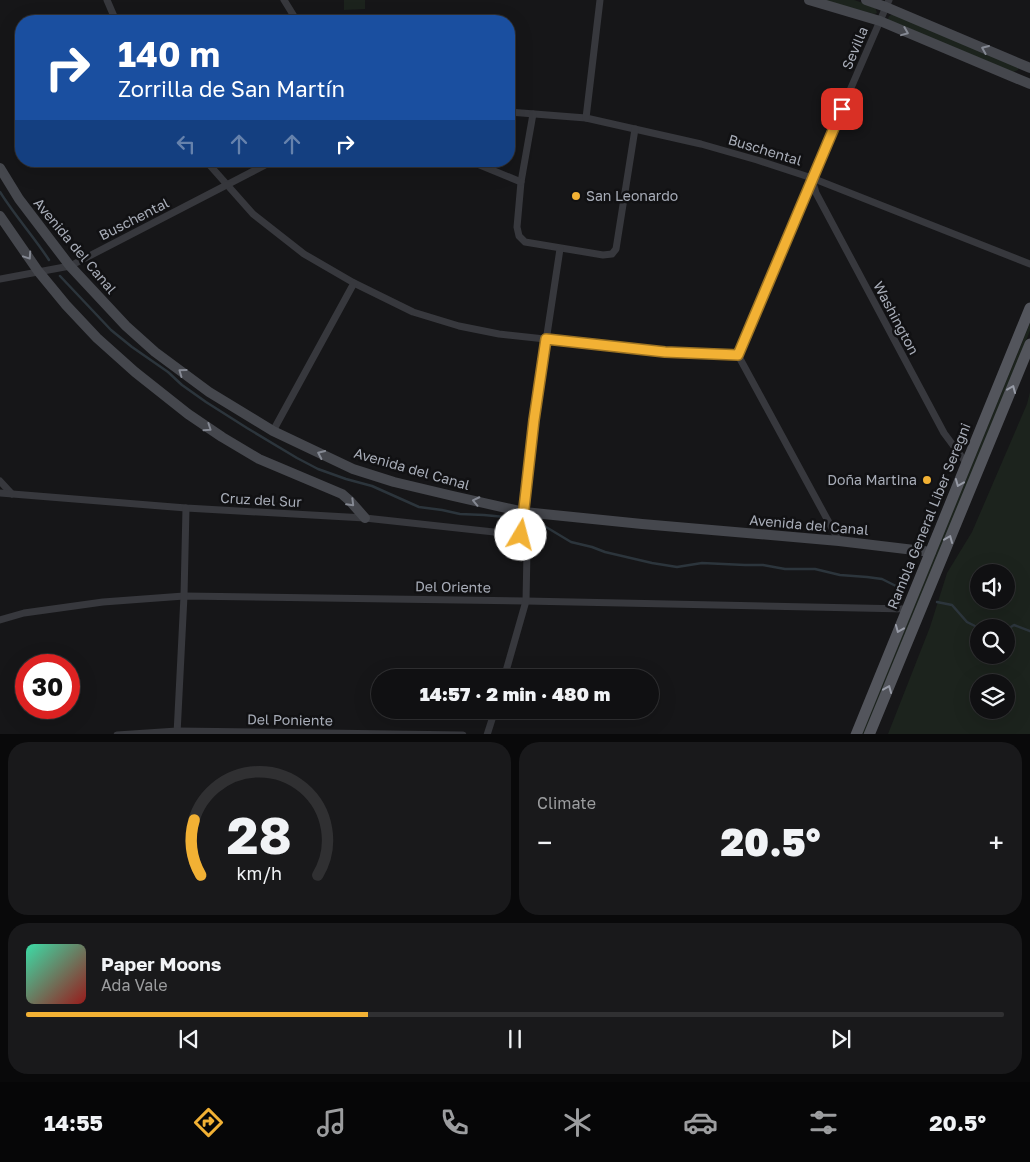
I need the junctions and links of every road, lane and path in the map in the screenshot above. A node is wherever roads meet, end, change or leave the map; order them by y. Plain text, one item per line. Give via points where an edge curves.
1 (108, 0) edge
2 (284, 0) edge
3 (600, 0) edge
4 (809, 0) edge
5 (866, 0) edge
6 (888, 4) edge
7 (114, 15) edge
8 (293, 15) edge
9 (880, 22) junction
10 (1030, 68) edge
11 (1030, 84) edge
12 (515, 112) edge
13 (533, 114) junction
14 (586, 118) junction
15 (635, 130) junction
16 (211, 167) edge
17 (261, 167) edge
18 (485, 167) edge
19 (0, 168) edge
20 (812, 178) junction
21 (522, 182) junction
22 (226, 185) junction
23 (0, 216) edge
24 (560, 249) junction
25 (1030, 264) edge
26 (70, 266) junction
27 (38, 271) junction
28 (0, 279) edge
29 (354, 283) junction
30 (1030, 308) edge
31 (546, 339) junction
32 (1030, 344) edge
33 (738, 355) junction
34 (273, 431) junction
35 (967, 464) junction
36 (0, 481) edge
37 (0, 493) edge
38 (12, 494) junction
39 (186, 508) junction
40 (524, 512) junction
41 (365, 518) junction
42 (521, 535) junction
43 (838, 541) junction
44 (931, 552) junction
45 (184, 596) junction
46 (526, 600) junction
47 (907, 609) junction
48 (0, 620) edge
49 (507, 669) edge
50 (492, 719) edge
51 (177, 733) edge
52 (117, 734) edge
53 (463, 734) edge
54 (487, 734) edge
55 (856, 734) edge
56 (870, 734) edge

1 - 7 street
2 - 8 street
3 - 14 street
4 - 9 street
5 - 6 street
6 - 9 street, Sevilla
10 -> 6 street
9 -> 11 street
9 - 20 street, Sevilla
12 - 13 street, Buschental
13 - 14 street, Buschental
13 - 21 street
14 - 15 street, Buschental
15 - 20 street, Buschental via 701,144
15 - 24 street via 616,249 612,254 603,255
16 - 22 street
17 - 22 street, Buschental
18 - 21 street
19 - 26 street, Avenida del Canal via 19,199
20 - 25 street, Buschental
20 - 33 street, Sevilla
20 - 35 street, Washington via 816,193 944,433
21 - 24 street via 519,236 525,242
22 - 26 street, Buschental
22 - 29 street via 253,214 304,254
23 -> 27 street
24 - 31 street
26 - 27 street, Buschental
34 -> 26 street, Avenida del Canal via 208,392 155,352
27 - 28 street, Buschental
27 -> 41 street via 97,338 188,414 259,459 342,494
29 - 31 street via 413,312 450,323 499,334
29 - 34 street
30 - 35 main road, Rambla General Liber Seregni
31 - 33 street via 665,352
31 - 40 street
56 -> 32 main road, Rambla General Liber Seregni
33 - 43 street
40 -> 34 street, Avenida del Canal via 394,482 353,469
35 -> 44 main road, Rambla General Liber Seregni
36 - 38 street
37 - 38 street, Cruz del Sur
38 - 39 street, Cruz del Sur
39 - 41 street, Cruz del Sur
39 - 45 street
40 - 42 street
40 - 43 street, Avenida del Canal
41 - 42 street, Cruz del Sur
42 - 46 street via 527,551
43 - 44 street, Avenida del Canal
44 - 47 main road, Rambla General Liber Seregni
45 - 46 street, Del Oriente
45 - 48 street, Del Oriente via 103,602 24,613
45 - 51 street
46 - 47 street, Del Oriente
46 - 49 street
47 -> 55 main road, Rambla General Liber Seregni
50 - 54 street
51 - 52 street, Del Poniente
51 - 53 street, Del Poniente

